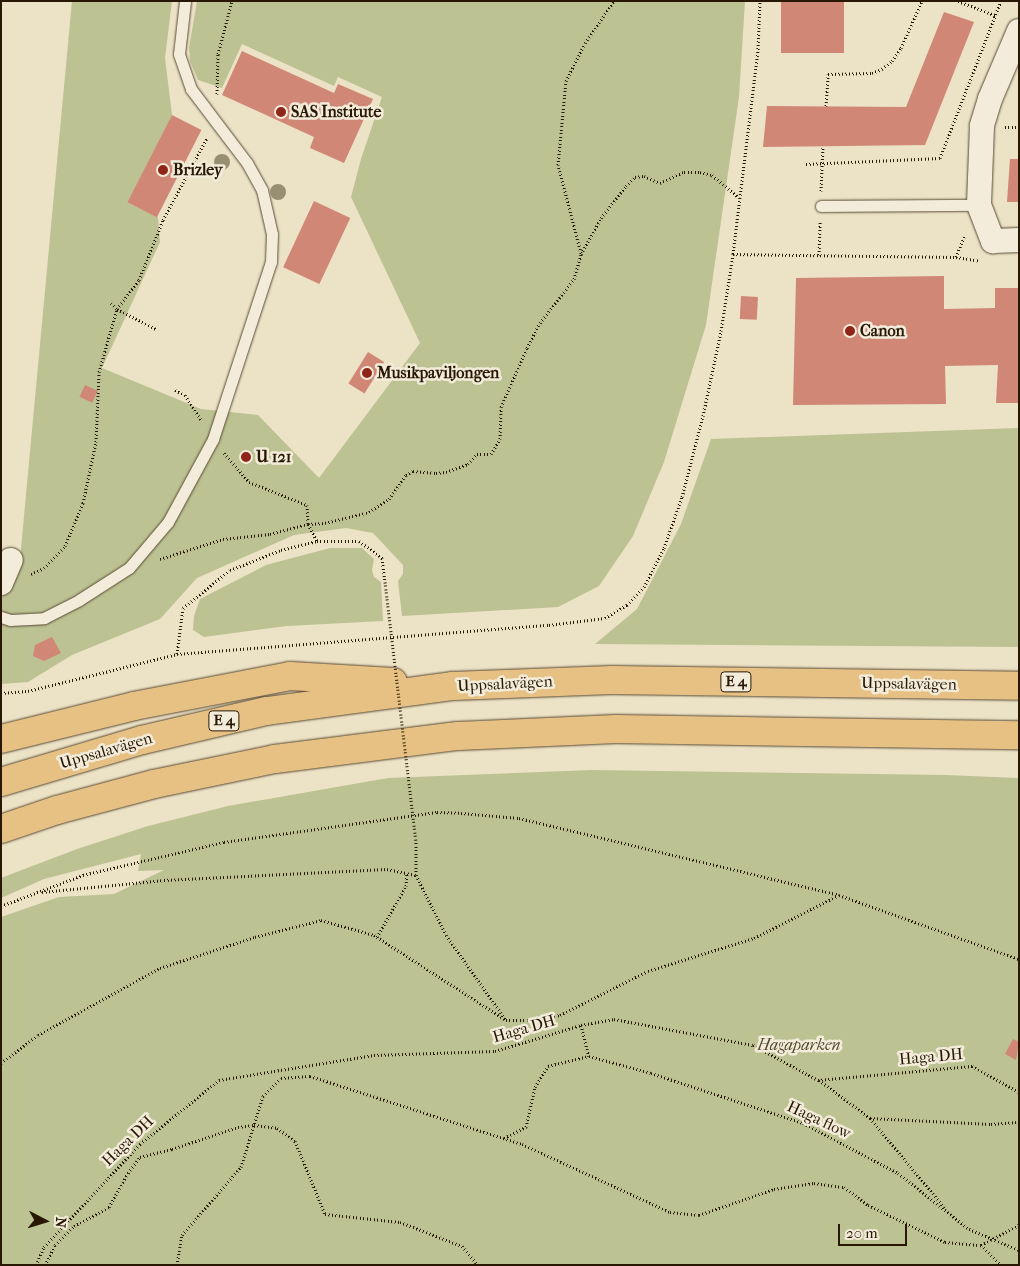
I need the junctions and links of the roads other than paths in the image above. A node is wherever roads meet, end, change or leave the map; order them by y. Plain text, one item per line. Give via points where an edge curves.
1 (185, 1) edge
2 (1019, 31) edge
3 (979, 205) junction
4 (820, 206) dead end
5 (1019, 240) edge
6 (19, 568) road end
7 (1, 583) edge
8 (1, 617) edge
9 (453, 686) junction
10 (1019, 686) edge
11 (1019, 735) edge
12 (1, 739) edge
13 (1, 782) edge
14 (57, 810) junction
15 (1, 829) edge
16 (1, 847) edge

1 - 8 lane via 179,54 191,89 247,163 262,190 272,234 271,262 212,439 168,522 129,568 79,600 44,618 10,620
2 - 3 street via 990,98 982,126
3 - 4 lane
3 - 5 street via 993,241
6 - 7 street
9 - 10 highway, Uppsalavägen / E 4 via 612,680
9 - 12 highway via 290,676 134,706
9 - 13 highway, Uppsalavägen / E 4 via 267,711 142,740
11 - 14 highway via 616,729 458,736 275,759 154,784
14 - 15 highway
14 - 16 highway

